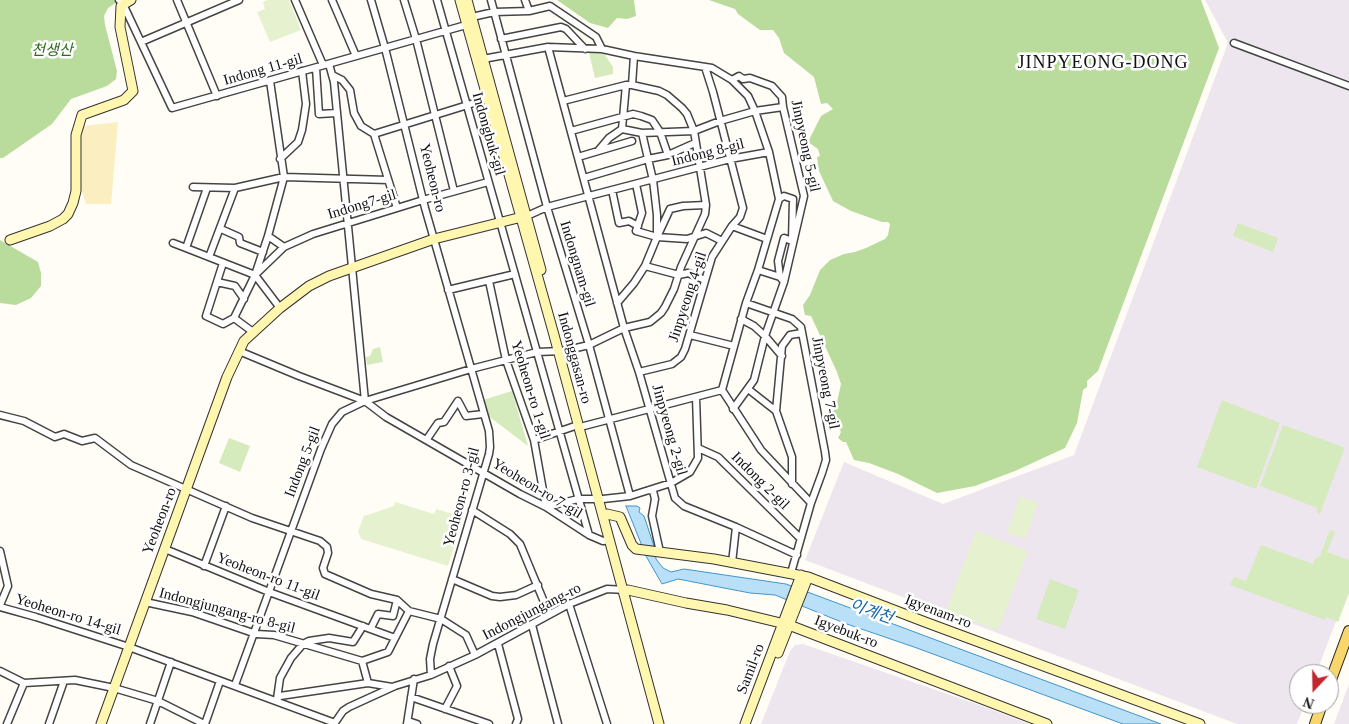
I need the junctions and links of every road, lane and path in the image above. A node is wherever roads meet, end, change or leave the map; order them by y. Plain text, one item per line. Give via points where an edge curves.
1 (177, 0) edge
2 (239, 0) edge
3 (295, 0) edge
4 (332, 0) edge
5 (371, 0) edge
6 (404, 0) edge
7 (437, 0) edge
8 (460, 0) edge
9 (467, 0) edge
10 (491, 0) edge
11 (526, 0) edge
12 (124, 1) edge
13 (549, 3) edge
14 (529, 11) junction
15 (494, 12) junction
16 (469, 21) junction
17 (186, 23) junction
18 (446, 30) junction
19 (416, 39) junction
20 (501, 39) junction
21 (141, 42) junction
22 (1234, 43) dead end
23 (548, 47) junction
24 (385, 48) junction
25 (585, 49) junction
26 (602, 49) junction
27 (356, 56) junction
28 (506, 56) junction
29 (634, 56) junction
30 (483, 59) junction
31 (326, 65) junction
32 (705, 67) junction
33 (316, 68) junction
34 (302, 71) junction
35 (332, 75) junction
36 (732, 80) junction
37 (270, 81) junction
38 (629, 85) junction
39 (1349, 86) edge
40 (217, 96) junction
41 (487, 99) junction
42 (563, 101) junction
43 (467, 105) junction
44 (783, 107) junction
45 (755, 111) junction
46 (337, 113) junction
47 (435, 115) junction
48 (623, 117) junction
49 (720, 121) junction
50 (405, 123) junction
51 (622, 129) junction
52 (571, 130) junction
53 (694, 131) junction
54 (660, 132) junction
55 (642, 133) junction
56 (374, 134) junction
57 (632, 141) dead end
58 (695, 144) junction
59 (598, 151) junction
60 (769, 152) junction
61 (668, 155) junction
62 (578, 157) junction
63 (648, 159) junction
64 (730, 159) junction
65 (280, 160) junction
66 (700, 167) junction
67 (284, 177) junction
68 (344, 178) junction
69 (584, 178) junction
70 (388, 180) junction
71 (653, 180) junction
72 (488, 182) junction
73 (636, 184) junction
74 (193, 187) dead end
75 (207, 188) junction
76 (235, 188) junction
77 (612, 190) junction
78 (454, 191) junction
79 (589, 196) junction
80 (779, 198) junction
81 (423, 200) junction
82 (706, 205) junction
83 (547, 207) junction
84 (397, 208) junction
85 (523, 217) junction
86 (348, 223) junction
87 (500, 223) junction
88 (732, 226) junction
89 (637, 228) junction
90 (221, 229) junction
91 (268, 236) junction
92 (696, 236) junction
93 (656, 237) junction
94 (434, 239) junction
95 (767, 239) junction
96 (10, 240) dead end
97 (722, 241) junction
98 (792, 241) junction
99 (173, 242) dead end
100 (284, 247) junction
101 (186, 248) junction
102 (263, 252) junction
103 (210, 257) junction
104 (223, 263) junction
105 (645, 266) junction
106 (353, 269) junction
107 (758, 270) junction
108 (515, 274) junction
109 (255, 275) junction
110 (679, 275) junction
111 (782, 279) junction
112 (705, 280) junction
113 (489, 281) junction
114 (217, 282) junction
115 (448, 290) junction
116 (244, 299) junction
117 (618, 303) junction
118 (746, 303) junction
119 (280, 308) junction
120 (774, 313) junction
121 (234, 318) junction
122 (741, 319) junction
123 (624, 328) junction
124 (253, 332) junction
125 (802, 333) junction
126 (690, 335) junction
127 (766, 336) junction
128 (590, 345) junction
129 (734, 346) junction
130 (239, 351) junction
131 (561, 351) junction
132 (537, 352) junction
133 (782, 356) junction
134 (506, 360) junction
135 (471, 369) junction
136 (639, 372) junction
137 (748, 389) junction
138 (722, 390) junction
139 (696, 397) junction
140 (365, 401) junction
141 (650, 409) junction
142 (733, 409) junction
143 (776, 410) junction
144 (483, 414) junction
145 (0, 415) edge
146 (609, 420) junction
147 (581, 426) junction
148 (560, 431) junction
149 (427, 439) junction
150 (534, 440) junction
151 (698, 448) junction
152 (483, 471) junction
153 (671, 483) junction
154 (792, 484) junction
155 (187, 489) junction
156 (649, 490) junction
157 (630, 496) junction
158 (578, 499) junction
159 (600, 499) junction
160 (810, 503) junction
161 (226, 506) junction
162 (546, 507) junction
163 (472, 510) junction
164 (607, 514) junction
165 (736, 527) junction
166 (290, 532) junction
167 (589, 535) junction
168 (800, 538) junction
169 (610, 540) junction
170 (165, 549) junction
171 (0, 551) edge
172 (660, 552) junction
173 (796, 555) junction
174 (732, 563) junction
175 (204, 566) junction
176 (791, 573) junction
177 (804, 576) junction
178 (452, 579) junction
179 (538, 585) junction
180 (625, 590) junction
181 (269, 592) junction
182 (397, 600) junction
183 (145, 602) junction
184 (569, 604) junction
185 (0, 606) edge
186 (409, 611) junction
187 (549, 614) junction
188 (441, 619) junction
189 (786, 624) junction
190 (532, 625) junction
191 (363, 626) junction
192 (371, 628) junction
193 (1349, 632) edge
194 (254, 633) junction
195 (395, 638) junction
196 (303, 644) junction
197 (498, 644) junction
198 (129, 647) junction
199 (475, 655) junction
200 (362, 661) junction
201 (171, 662) junction
202 (1337, 664) edge
203 (449, 666) junction
204 (0, 671) edge
205 (430, 675) junction
206 (414, 679) junction
207 (64, 681) junction
208 (220, 681) junction
209 (24, 683) junction
210 (368, 684) junction
211 (235, 685) junction
212 (392, 687) junction
213 (114, 688) junction
214 (411, 698) junction
215 (276, 700) junction
216 (158, 701) junction
217 (444, 709) junction
218 (190, 717) junction
219 (407, 722) edge
220 (335, 723) edge
221 (7, 724) edge
222 (49, 724) edge
223 (101, 724) edge
224 (150, 724) edge
225 (187, 724) edge
226 (204, 724) edge
227 (417, 724) edge
228 (489, 724) edge
229 (516, 724) edge
230 (558, 724) edge
231 (607, 724) edge
232 (659, 724) edge
233 (664, 724) edge
234 (745, 724) edge
235 (751, 724) edge
236 (1047, 724) edge
237 (1200, 724) edge

1 - 17 street, Indong 11-gil
2 - 17 street
3 - 31 street, Indong 11-gil
4 - 27 street
5 - 24 street
6 - 19 street
7 - 18 street, Indongbuk-gil
8 - 16 street, Indonggasan-ro
9 - 16 street, Indonggasan-ro
10 - 15 street, Indongnam-gil
11 - 14 street
12 - 21 street
12 - 96 street via 120,9 120,30 133,91 124,100 82,115 76,136 76,191 65,217 50,226
13 - 14 street
13 - 26 street via 596,37
14 - 15 street
15 - 16 street, Indong 11-gil
15 - 20 street, Indongnam-gil
16 - 18 street, Indong 11-gil
16 - 30 street, Indonggasan-ro
16 - 41 street, Indonggasan-ro
17 - 21 street
17 - 40 street, Indong 11-gil
18 - 19 street, Indong 11-gil
18 - 43 street, Indongbuk-gil
19 - 24 street, Indong 11-gil
19 - 47 street
20 - 25 street via 561,27
20 - 28 street, Indongnam-gil
21 - 40 street, Indong 11-gil via 172,108
22 - 39 street
23 - 25 street
23 - 28 street
23 - 42 street, Jinpyeong 2-gil
24 - 27 street, Indong 11-gil
24 - 50 street, Yeoheon-ro
25 - 26 street
26 - 29 street
27 - 31 street, Indong 11-gil
28 - 30 street
28 - 83 street, Indongnam-gil
29 - 32 street
29 - 38 street
30 - 85 street, Indonggasan-ro
31 - 33 street, Indong 11-gil
31 - 35 street
32 - 36 street
32 - 49 street, Jinpyeong 4-gil
33 - 34 street, Indong 11-gil
33 - 46 street, Indong 11-gil via 319,114
34 - 37 street, Indong 11-gil
34 - 65 street via 306,104 302,130 298,142
35 - 46 street
35 - 56 street via 342,80 350,90 354,113 361,126
36 - 44 street, Jinpyeong 5-gil via 739,76 772,86 782,96
36 - 45 street via 748,96
37 - 40 street, Indong 11-gil
37 - 65 street
38 - 42 street
38 - 48 street
38 - 53 street via 668,95 682,108
41 - 43 street
41 - 85 street, Indonggasan-ro
42 - 52 street, Jinpyeong 2-gil
43 - 47 street
43 - 72 street, Indongbuk-gil
44 - 45 street
44 - 98 street, Jinpyeong 5-gil via 804,196
45 - 49 street
45 - 60 street
46 - 68 street
47 - 50 street
47 - 78 street
48 - 51 street
48 - 52 street
48 - 54 street via 633,114 652,120
49 - 53 street
49 - 64 street, Jinpyeong 4-gil
50 - 56 street
50 - 81 street, Yeoheon-ro
51 - 55 street
51 - 59 street
52 - 62 street, Jinpyeong 2-gil
53 - 54 street
53 - 58 street
54 - 55 street
54 - 61 street
55 - 63 street, Indong 8-gil
56 - 70 street
57 - 59 street
58 - 61 street
58 - 66 street
59 - 62 street
60 - 64 street, Indong 8-gil
60 - 80 street
61 - 63 street
62 - 69 street, Jinpyeong 2-gil
63 - 69 street
63 - 71 street, Indong 8-gil
64 - 66 street, Indong 8-gil
64 - 88 street, Jinpyeong 4-gil via 743,208
65 - 67 street
66 - 71 street, Indong 8-gil
66 - 82 street
67 - 68 street
67 - 76 street
67 - 91 street
68 - 70 street
68 - 86 street
69 - 79 street, Jinpyeong 2-gil
70 - 84 street
71 - 73 street, Indong 8-gil
71 - 93 street, Indong 8-gil
72 - 78 street, Indong7-gil
72 - 87 street, Indongbuk-gil
73 - 77 street, Indong 8-gil
73 - 89 street via 642,212
74 - 75 street
75 - 76 street
75 - 101 street
76 - 90 street
77 - 79 street, Indong 8-gil
77 - 89 street via 619,223 629,221
78 - 81 street, Indong7-gil
79 - 83 street, Indong 8-gil
79 - 117 street, Jinpyeong 2-gil
80 - 95 street
80 - 98 street via 792,199
81 - 84 street, Indong7-gil
81 - 94 street, Yeoheon-ro
82 - 92 street, Indong 5-gil
82 - 93 street via 670,209
83 - 85 street, Indong 8-gil
83 - 128 street, Indongnam-gil
84 - 86 street, Indong7-gil
85 - 87 street, Yeoheon-ro
85 - 131 street, Indonggasan-ro
86 - 100 street, Indong7-gil
86 - 106 street
87 - 94 street, Yeoheon-ro
87 - 108 street, Indongbuk-gil
88 - 95 street
88 - 97 street, Jinpyeong 4-gil
89 - 93 street
90 - 102 street via 239,237 240,243
90 - 103 street
91 - 100 street
91 - 102 street
92 - 93 street via 687,239
92 - 97 street via 706,233
92 - 110 street, Indong 5-gil
93 - 105 street
94 - 106 street, Yeoheon-ro
94 - 115 street, Yeoheon-ro 3-gil
95 - 107 street
97 - 112 street, Jinpyeong 4-gil via 712,257
98 - 111 street, Jinpyeong 5-gil
99 - 101 street
100 - 109 street, Indong7-gil
101 - 103 street
102 - 109 street
103 - 104 street
104 - 109 street
104 - 114 street
105 - 110 street
105 - 117 street
106 - 119 street, Yeoheon-ro via 309,286
106 - 140 street
107 - 111 street
107 - 118 street
108 - 113 street
108 - 132 street, Indongbuk-gil
109 - 116 street
109 - 119 street
110 - 112 street via 688,273
110 - 123 street, Indong 5-gil via 661,313 650,322
111 - 120 street, Jinpyeong 5-gil
112 - 126 street, Jinpyeong 4-gil
113 - 115 street
113 - 134 street, Yeoheon-ro 1-gil
114 - 116 street via 235,286
114 - 121 street via 206,316 223,324
115 - 135 street, Yeoheon-ro 3-gil
116 - 121 street
117 - 123 street, Jinpyeong 2-gil
118 - 120 street, Jinpyeong 7-gil
118 - 122 street
119 - 124 street, Yeoheon-ro
120 - 125 street, Jinpyeong 7-gil via 796,322
120 - 127 street, Jinpyeong 5-gil
121 - 124 street
122 - 127 street
122 - 129 street
123 - 128 street, Indong 5-gil
123 - 136 street, Jinpyeong 2-gil
124 - 130 street, Yeoheon-ro
125 - 133 street via 787,338 782,346
125 - 160 street, Jinpyeong 7-gil via 826,460
126 - 129 street
126 - 136 street, Jinpyeong 4-gil via 681,357 672,364
127 - 133 street
127 - 137 street, Jinpyeong 5-gil
128 - 131 street, Indong 5-gil
128 - 146 street, Indongnam-gil
129 - 138 street
130 - 140 street, Yeoheon-ro 7-gil
130 - 155 street, Yeoheon-ro
131 - 132 street, Indong 5-gil
131 - 147 street, Indonggasan-ro
132 - 134 street, Indong 5-gil
132 - 148 street, Indongbuk-gil
133 - 143 street
134 - 135 street, Indong 5-gil
134 - 150 street, Yeoheon-ro 1-gil
135 - 140 street, Indong 5-gil
135 - 144 street, Yeoheon-ro 3-gil
136 - 141 street, Jinpyeong 2-gil
137 - 142 street, Jinpyeong 5-gil
137 - 143 street
138 - 139 street
138 - 142 street
139 - 141 street
139 - 151 street
140 - 149 street, Yeoheon-ro 7-gil
140 - 166 street, Indong 5-gil via 342,412 332,424
141 - 146 street
141 - 153 street, Jinpyeong 2-gil
142 - 154 street via 761,450
143 - 154 street via 792,457
144 - 149 street via 466,416 458,401
144 - 152 street, Yeoheon-ro 3-gil via 490,447
145 - 155 street via 24,421 55,437 64,434 82,441 95,438 131,465
146 - 147 street
146 - 157 street, Indongnam-gil
147 - 148 street
147 - 159 street, Indonggasan-ro
148 - 150 street
148 - 158 street, Indongbuk-gil
149 - 152 street, Yeoheon-ro 7-gil
150 - 162 street, Yeoheon-ro 1-gil
151 - 153 street via 698,458 690,472
151 - 168 street, Indong 2-gil via 718,457
152 - 162 street, Yeoheon-ro 7-gil
152 - 163 street, Yeoheon-ro 3-gil
153 - 156 street
153 - 165 street, Jinpyeong 2-gil via 678,502
154 - 160 street
155 - 161 street
155 - 170 street, Yeoheon-ro
156 - 157 street
156 - 172 street via 653,491 655,499 652,516
157 - 159 street
158 - 159 street
158 - 162 street
158 - 167 street, Indongbuk-gil
159 - 164 street, Indonggasan-ro
159 - 169 street, Indonggasan-ro
160 - 168 street, Jinpyeong 7-gil
161 - 166 street
161 - 175 street
162 - 167 street, Yeoheon-ro 7-gil
163 - 178 street, Yeoheon-ro 3-gil
163 - 179 street via 520,544
164 - 172 street, Igyenam-ro via 620,517 636,549
164 - 180 street, Indonggasan-ro
165 - 173 street, Jinpyeong 2-gil
165 - 174 street
166 - 181 street, Indong 5-gil
166 - 182 street via 320,541 327,547 323,568 326,574 371,594
167 - 169 street, Yeoheon-ro 7-gil via 603,541
168 - 173 street, Jinpyeong 7-gil
169 - 180 street, Indonggasan-ro
170 - 175 street, Yeoheon-ro 11-gil
170 - 183 street, Yeoheon-ro
171 - 185 street, Yeoheon-ro 14-gil via 8,586
172 - 174 street, Igyenam-ro
173 - 176 street, Jinpyeong 7-gil
174 - 176 street, Igyenam-ro
175 - 181 street, Yeoheon-ro 11-gil
176 - 177 street, Igyenam-ro
177 - 189 street
177 - 237 street, Igyenam-ro
178 - 179 street via 500,597
178 - 188 street, Yeoheon-ro 3-gil
179 - 187 street
180 - 184 street, Indongjungang-ro via 606,589
180 - 189 street, Igyebuk-ro
180 - 232 street, Indonggasan-ro
180 - 233 street, Indonggasan-ro
181 - 191 street, Yeoheon-ro 11-gil
181 - 194 street, Indong 5-gil
182 - 186 street
182 - 192 street via 392,616 378,614
183 - 194 street, Indongjungang-ro 8-gil via 192,612
183 - 198 street, Yeoheon-ro
184 - 187 street, Indongjungang-ro
184 - 231 street
185 - 198 street, Yeoheon-ro 14-gil
186 - 188 street
186 - 195 street
187 - 190 street, Indongjungang-ro
188 - 199 street via 466,635
188 - 205 street, Yeoheon-ro 3-gil via 430,659
189 - 234 street, Samil-ro
189 - 235 street, Samil-ro
189 - 236 street, Igyebuk-ro
190 - 197 street, Indongjungang-ro
190 - 230 street
191 - 192 street, Yeoheon-ro 11-gil
191 - 196 street via 353,642 329,638
192 - 195 street, Yeoheon-ro 11-gil
193 - 202 main road
194 - 196 street, Indongjungang-ro 8-gil
194 - 211 street, Indong 5-gil
195 - 200 street via 388,652
196 - 200 street, Indongjungang-ro 8-gil
196 - 215 street, Indongjungang-ro 8-gil via 280,678
197 - 199 street, Indongjungang-ro
197 - 229 street via 518,719
198 - 201 street, Yeoheon-ro 14-gil
198 - 213 street, Yeoheon-ro
199 - 203 street, Indongjungang-ro
200 - 210 street
201 - 208 street, Yeoheon-ro 14-gil
201 - 216 street
203 - 205 street, Indongjungang-ro
203 - 217 street via 457,686
204 - 209 street
205 - 206 street, Indongjungang-ro
206 - 212 street, Indongjungang-ro
206 - 214 street
207 - 209 street
207 - 213 street via 75,680
207 - 222 street
208 - 211 street, Yeoheon-ro 14-gil
208 - 226 street
209 - 221 street
210 - 212 street, Indongjungang-ro
210 - 215 street, Indongjungang-ro via 280,696
211 - 215 street, Yeoheon-ro 14-gil
212 - 220 street, Indongjungang-ro via 343,711
213 - 216 street
213 - 223 street, Yeoheon-ro
214 - 217 street
214 - 219 street
215 - 220 street, Yeoheon-ro 14-gil
216 - 218 street
216 - 224 street
217 - 228 street
218 - 225 street
218 - 226 street
219 - 227 street

